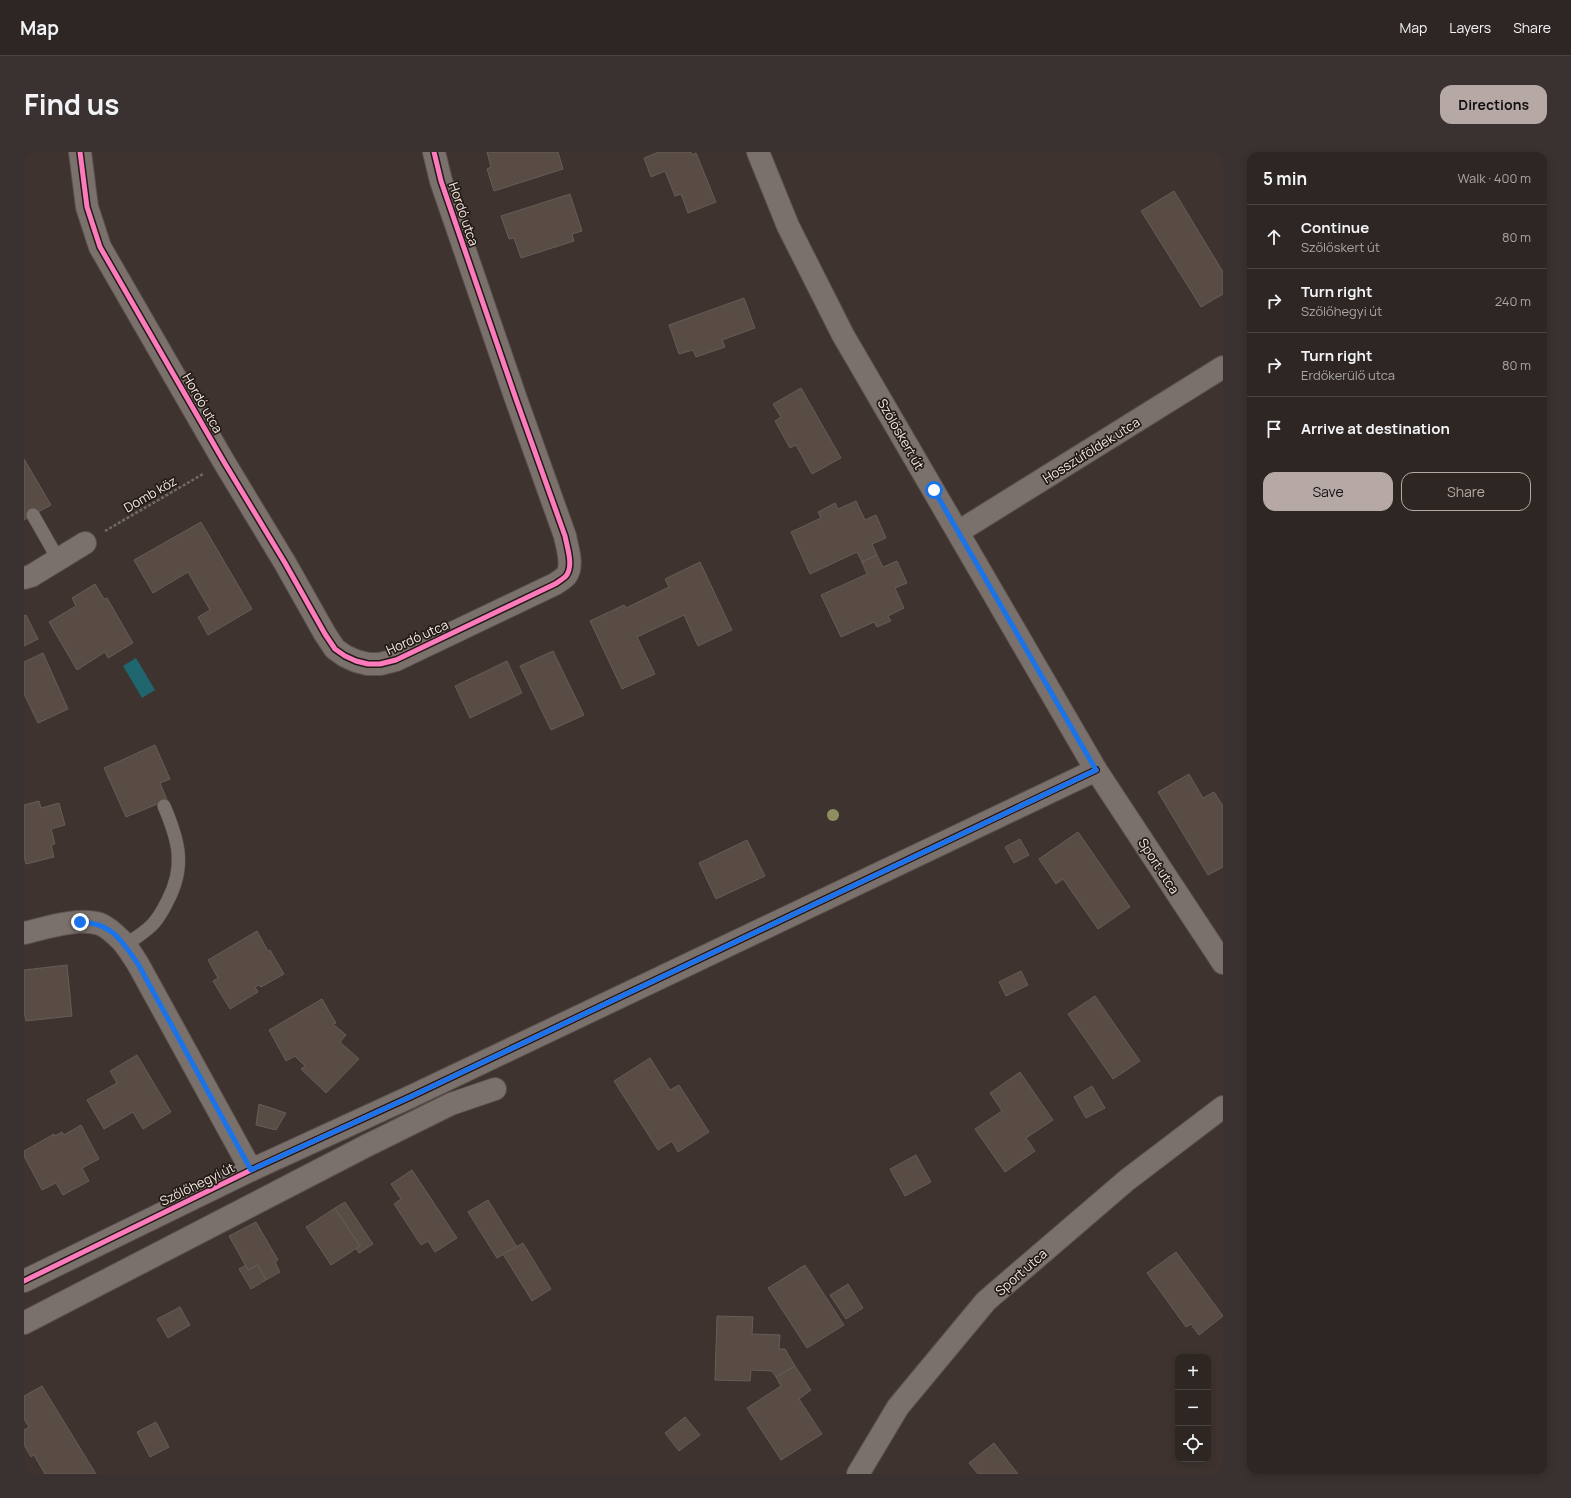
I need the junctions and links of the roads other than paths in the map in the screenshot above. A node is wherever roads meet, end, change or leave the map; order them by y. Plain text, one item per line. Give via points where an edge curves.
1 (80, 152) edge
2 (434, 152) edge
3 (758, 152) edge
4 (1223, 367) edge
5 (33, 515) dead end
6 (958, 532) junction
7 (85, 543) road end
8 (58, 559) junction
9 (24, 578) edge
10 (1096, 770) junction
11 (164, 806) dead end
12 (24, 933) edge
13 (125, 945) junction
14 (1223, 963) edge
15 (495, 1089) dead end
16 (1223, 1107) edge
17 (251, 1170) junction
18 (24, 1281) edge
19 (24, 1323) edge
20 (858, 1474) edge

1 - 2 street, Hordó utca via 87,207 100,247 325,634 345,656 368,664 396,660 555,584 566,577 568,570 565,536 441,181
3 - 6 street, Szőlőskert út via 788,226 843,336
4 - 6 street, Hosszúföldek utca
5 - 8 lane
6 - 10 street, Szőlőskert út
7 - 8 street
8 - 9 street
10 - 14 street, Sport utca
10 - 17 street, Szőlőhegyi út
11 - 13 lane via 179,850 178,878 166,906 153,925
12 - 13 street via 72,923 92,922 110,930
13 - 17 street via 138,964
15 - 19 street via 451,1104 366,1146
16 - 20 street, Sport utca via 1127,1180 986,1301 898,1407
17 - 18 street, Szőlőhegyi út

